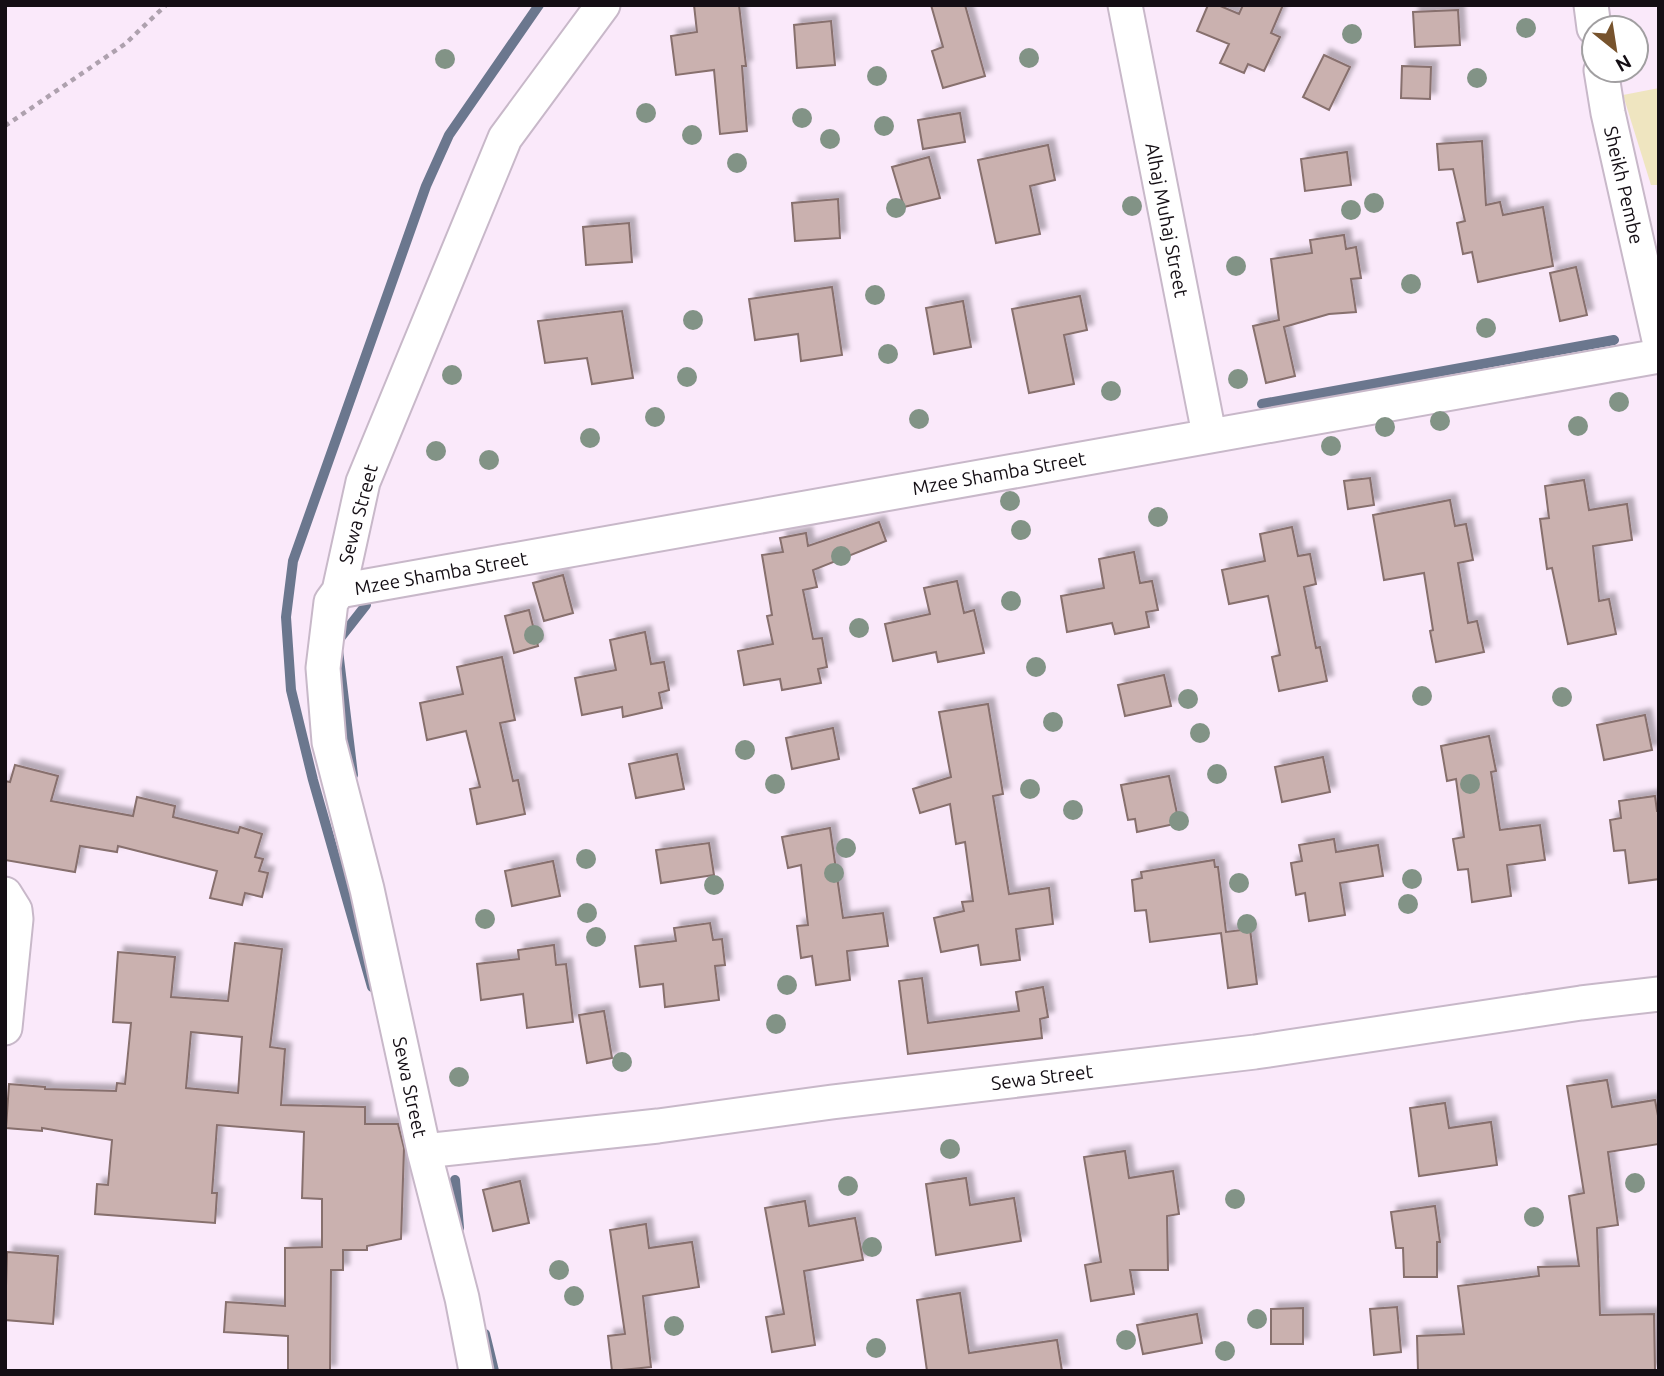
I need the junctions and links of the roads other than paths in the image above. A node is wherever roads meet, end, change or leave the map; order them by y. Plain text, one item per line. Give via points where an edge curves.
1 (603, 5) edge
2 (1125, 5) edge
3 (1603, 84) edge
4 (1659, 340) edge
5 (1659, 356) edge
6 (1209, 434) junction
7 (339, 591) junction
8 (8, 898) edge
9 (1659, 994) edge
10 (5, 1028) edge
11 (424, 1151) junction
12 (476, 1371) edge

1 - 7 street, Sewa Street via 505,138 363,482
2 - 6 street, Alhaj Muhaj Street
3 - 4 street, Sheikh Pembe
5 - 6 street, Mzee Shamba Street
6 - 7 street, Mzee Shamba Street
7 - 11 street, Sewa Street via 331,602 323,667 329,743 367,889
8 - 10 street via 16,919
9 - 11 street, Sewa Street via 1241,1054
11 - 12 street, Sewa Street

